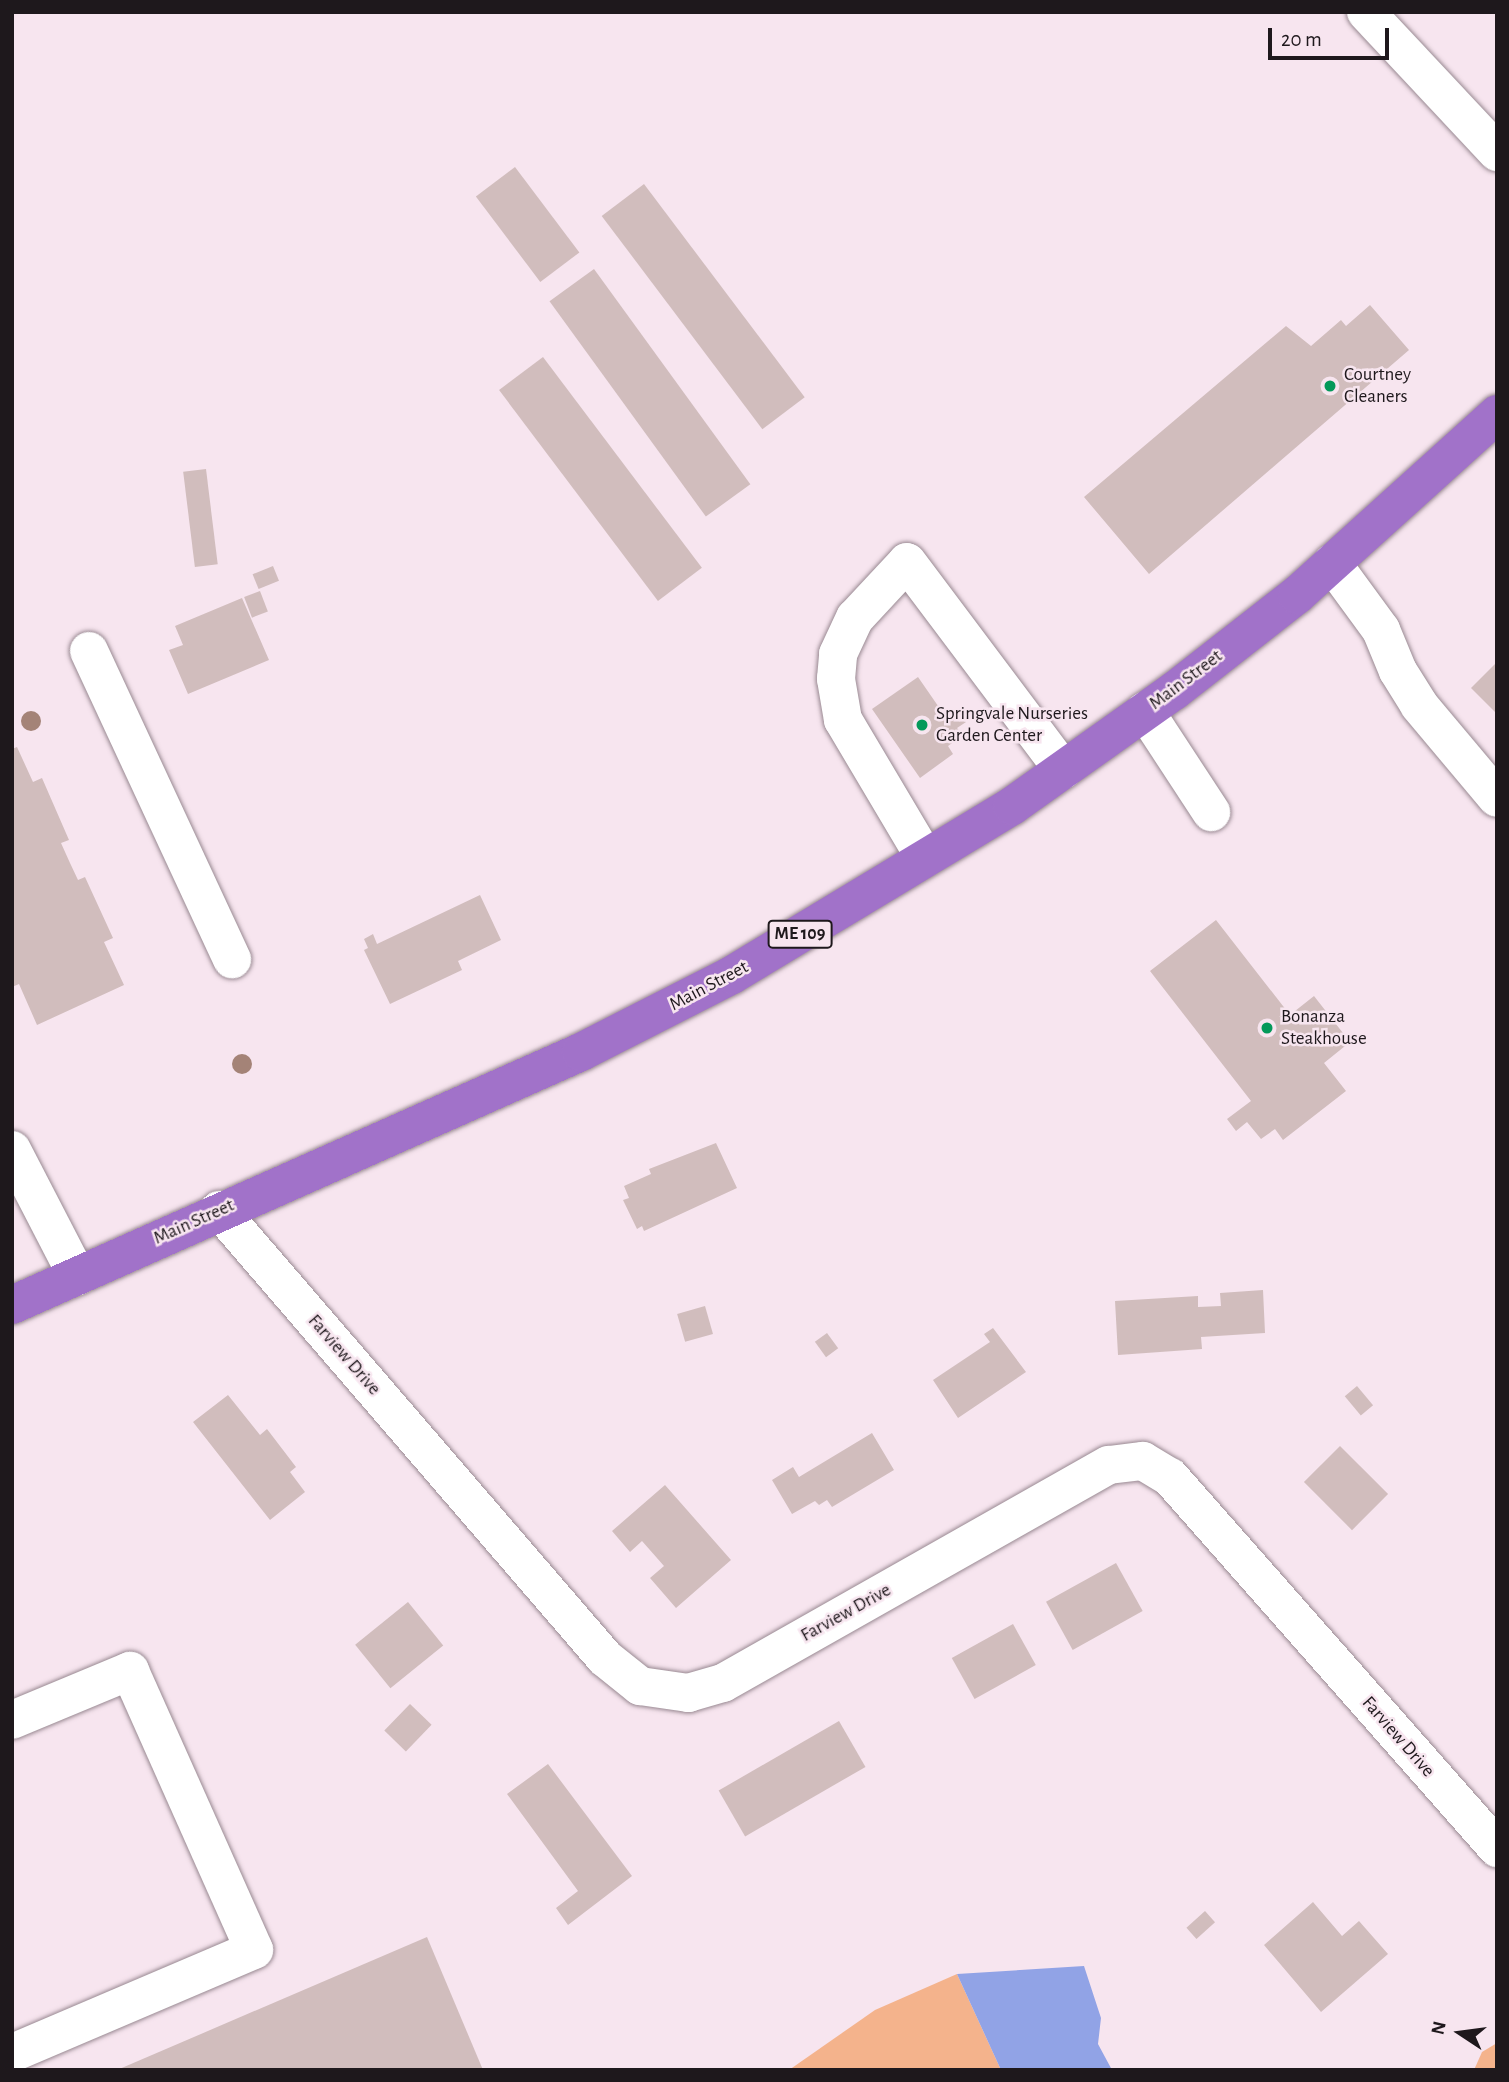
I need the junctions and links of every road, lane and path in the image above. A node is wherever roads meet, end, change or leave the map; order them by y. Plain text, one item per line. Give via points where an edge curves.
1 (1366, 12) edge
2 (1492, 138) edge
3 (1497, 414) edge
4 (1332, 564) junction
5 (89, 651) dead end
6 (1146, 711) junction
7 (1063, 769) junction
8 (1497, 798) edge
9 (1211, 812) dead end
10 (925, 859) junction
11 (232, 959) dead end
12 (12, 1150) edge
13 (219, 1210) junction
14 (77, 1276) junction
15 (14, 1299) edge
16 (12, 1720) edge
17 (1497, 1849) edge
18 (12, 2053) edge

1 - 2 street
3 - 4 highway, Main Street / ME 109
4 - 6 highway, Main Street / ME 109
4 - 8 street via 1381,630 1419,705
5 - 11 street
6 - 7 highway, Main Street / ME 109
6 - 9 street
7 - 10 highway, Main Street / ME 109
7 - 10 street via 907,562 855,618 838,654 836,679 843,720
10 - 13 highway, Main Street / ME 109 via 732,975 581,1052
12 - 14 street
13 - 14 highway, Main Street / ME 109
13 - 17 street, Farview Drive via 605,1658 640,1686 688,1693 723,1683 1109,1465 1143,1461 1170,1477
14 - 15 highway, Main Street / ME 109
16 - 18 street via 130,1671 254,1950

